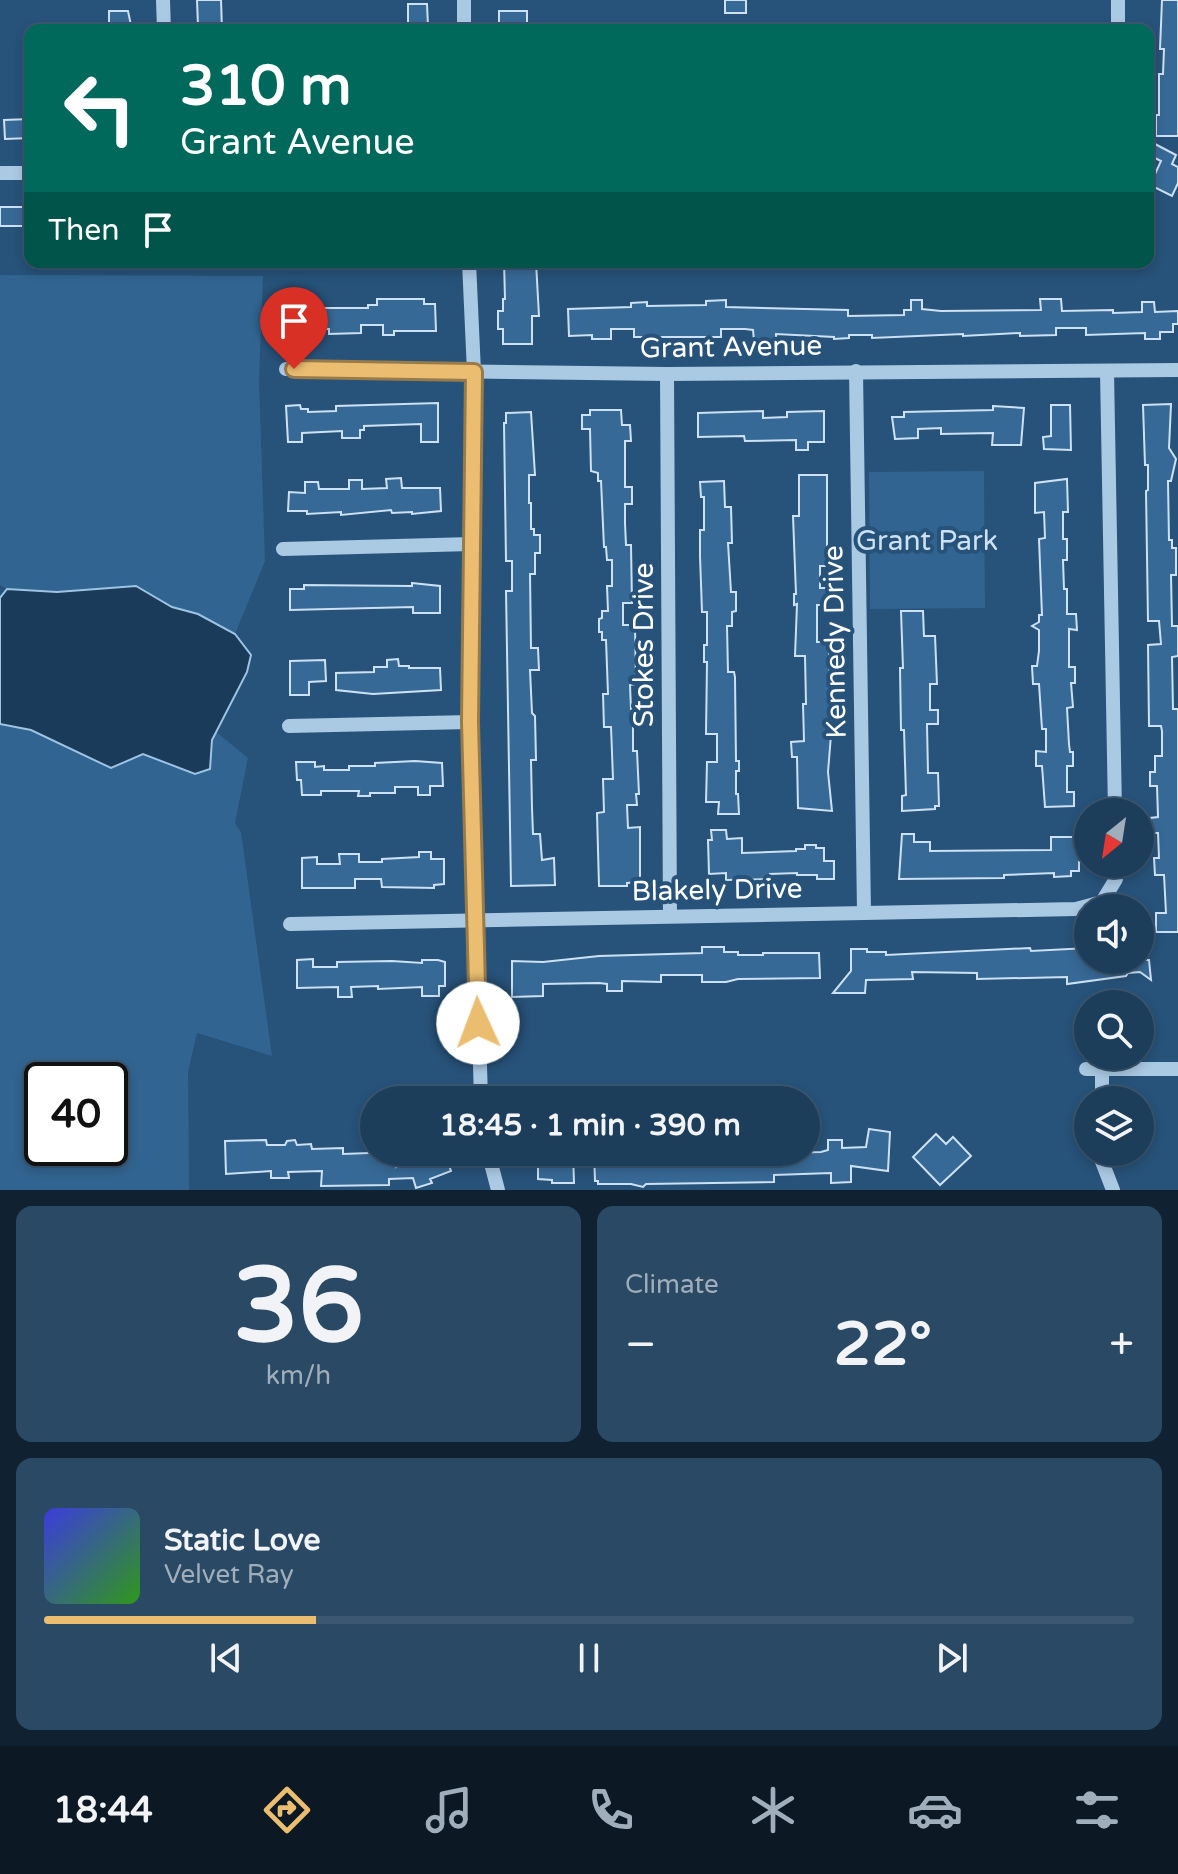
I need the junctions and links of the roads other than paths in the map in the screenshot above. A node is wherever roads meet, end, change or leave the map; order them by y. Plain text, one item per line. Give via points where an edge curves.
1 (163, 0) edge
2 (464, 0) edge
3 (1118, 0) edge
4 (164, 24) edge
5 (464, 24) edge
6 (1118, 24) edge
7 (0, 173) edge
8 (24, 173) edge
9 (469, 268) edge
10 (286, 369) dead end
11 (1178, 370) edge
12 (856, 371) junction
13 (1107, 371) junction
14 (474, 372) junction
15 (667, 374) junction
16 (472, 544) junction
17 (283, 549) dead end
18 (470, 722) junction
19 (289, 726) dead end
20 (1115, 798) edge
21 (1116, 878) edge
22 (864, 912) junction
23 (670, 916) junction
24 (475, 920) junction
25 (290, 924) dead end
26 (1154, 1069) edge
27 (1178, 1069) edge
28 (481, 1086) edge
29 (492, 1166) edge
30 (1104, 1166) edge
31 (498, 1190) edge
32 (1113, 1190) edge

1 - 4 street
2 - 5 street
3 - 6 street
7 - 8 street
9 - 14 street
10 - 14 street, Grant Avenue
11 - 13 street, Grant Avenue
12 - 13 street, Grant Avenue
12 - 15 street, Grant Avenue
12 - 22 street, Kennedy Drive
13 - 20 street
14 - 15 street, Grant Avenue
14 - 16 street
15 - 23 street, Stokes Drive
16 - 17 street
16 - 18 street
18 - 19 street
18 - 24 street
21 - 22 street, Blakely Drive via 1102,902 1076,909
22 - 23 street, Blakely Drive
23 - 24 street, Blakely Drive
24 - 25 street, Blakely Drive
24 - 28 street
26 - 27 street
29 - 31 street
30 - 32 street

